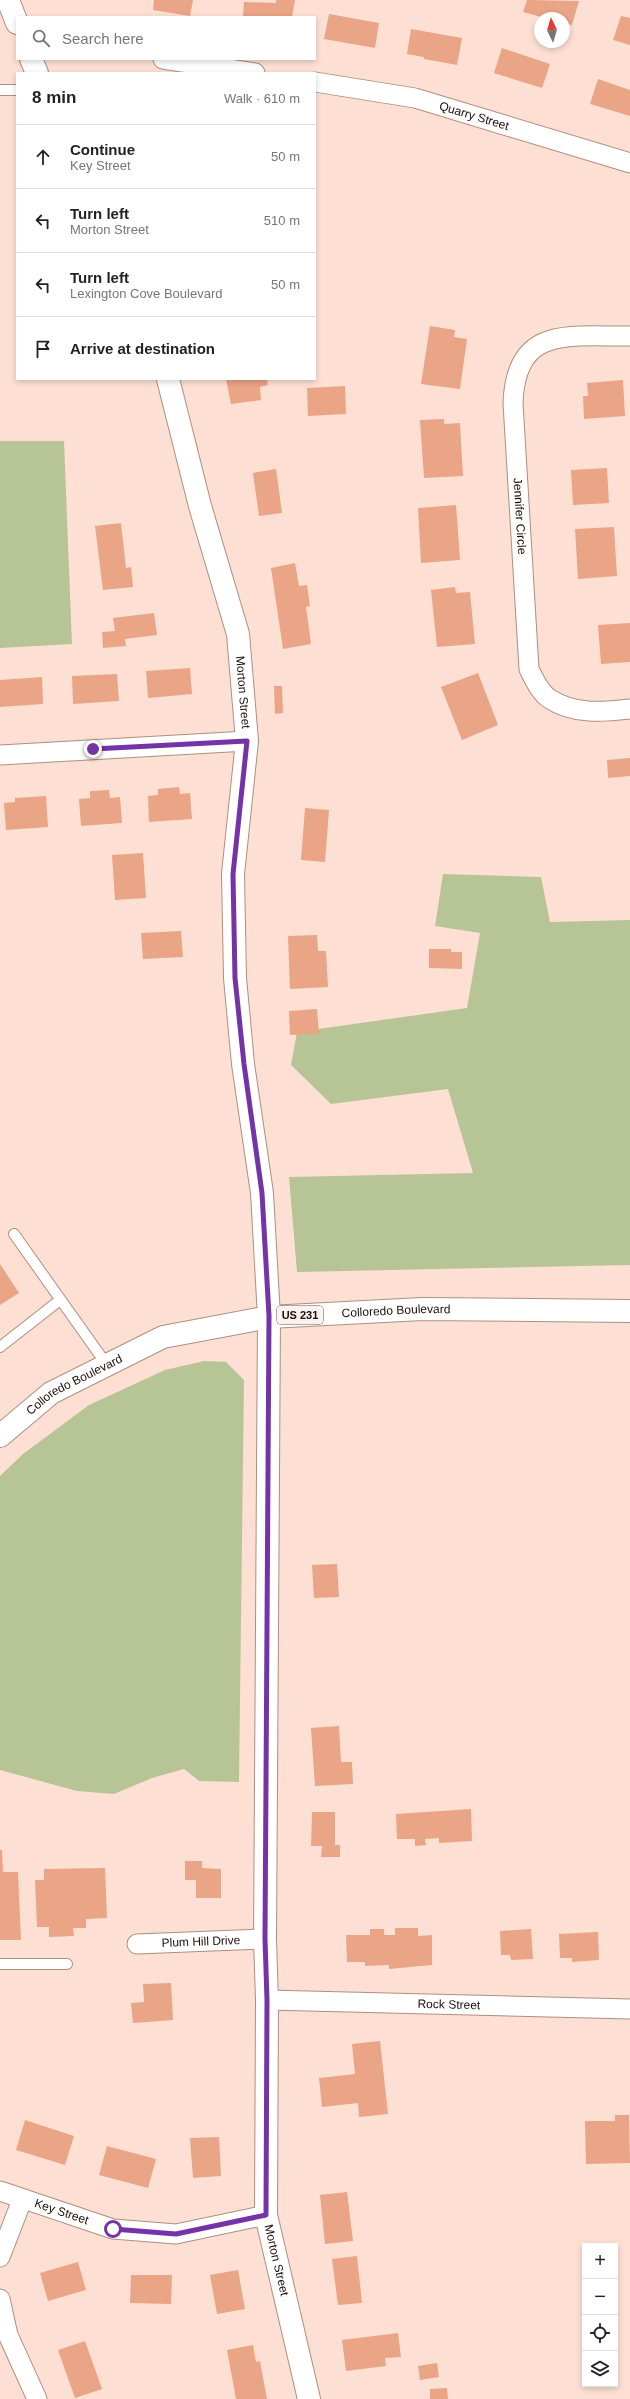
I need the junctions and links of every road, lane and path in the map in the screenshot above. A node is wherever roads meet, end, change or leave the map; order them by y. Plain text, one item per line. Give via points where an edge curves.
1 (8, 0) edge
2 (16, 20) edge
3 (32, 60) edge
4 (170, 60) edge
5 (37, 72) edge
6 (248, 72) edge
7 (316, 82) edge
8 (0, 90) edge
9 (16, 90) edge
10 (630, 163) edge
11 (630, 336) edge
12 (168, 380) edge
13 (630, 709) edge
14 (247, 741) junction
15 (0, 755) edge
16 (14, 1234) dead end
17 (60, 1300) junction
18 (630, 1311) edge
19 (269, 1316) junction
20 (0, 1347) edge
21 (107, 1365) junction
22 (0, 1436) edge
23 (265, 1939) junction
24 (137, 1944) dead end
25 (0, 1964) edge
26 (67, 1964) dead end
27 (267, 2000) junction
28 (630, 2008) edge
29 (0, 2191) edge
30 (22, 2200) junction
31 (266, 2215) junction
32 (0, 2257) edge
33 (0, 2299) edge
34 (37, 2399) edge
35 (309, 2399) edge

1 - 2 main road
3 - 5 main road
4 - 6 street
7 - 10 street, Quarry Street via 422,100
8 - 9 lane
11 - 13 street, Jennifer Circle via 546,340 532,349 518,370 514,382 513,403 529,669 538,686 550,699 568,707 597,712
12 - 14 main road, Morton Street via 200,506 238,634
14 - 15 street
14 - 19 main road, Morton Street via 233,874 235,978 262,1193
16 - 17 lane
17 - 20 lane
17 - 21 lane
18 - 19 main road, Colloredo Boulevard / US 231 via 422,1309
19 - 21 main road, Colloredo Boulevard / US 231 via 163,1337
19 - 23 main road, Morton Street
21 - 22 main road, Colloredo Boulevard / US 231 via 51,1393
23 - 24 street, Plum Hill Drive
23 - 27 main road, Morton Street
25 - 26 lane
27 - 28 street, Rock Street
27 - 31 main road, Morton Street
29 - 30 street, Key Street
30 - 31 street, Key Street via 113,2229 176,2234
30 - 32 street
31 - 35 main road, Morton Street
33 - 34 street via 8,2335

